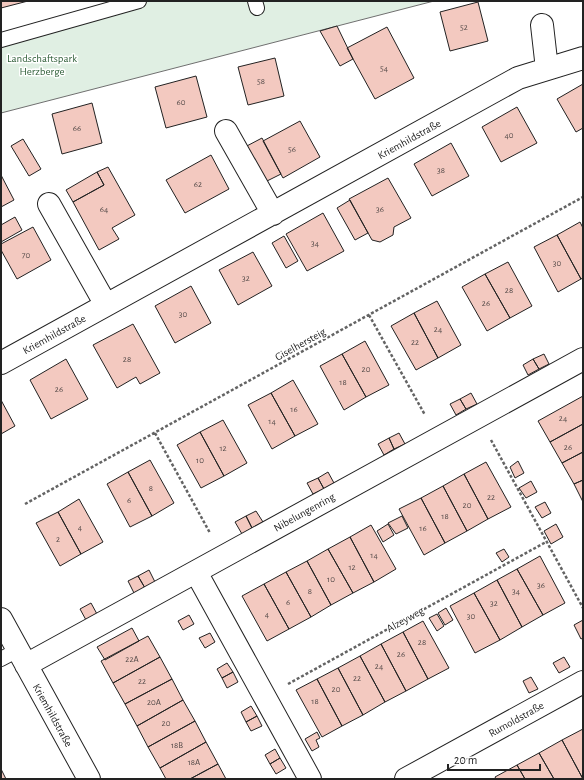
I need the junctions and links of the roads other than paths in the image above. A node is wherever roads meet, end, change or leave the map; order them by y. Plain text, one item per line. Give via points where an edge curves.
1 (139, 1) edge
2 (542, 25) dead end
3 (1, 40) edge
4 (583, 58) edge
5 (547, 69) junction
6 (226, 131) dead end
7 (49, 204) dead end
8 (273, 214) junction
9 (106, 305) junction
10 (583, 359) edge
11 (1, 363) edge
12 (196, 572) junction
13 (1, 619) edge
14 (15, 658) edge
15 (583, 682) edge
16 (89, 779) edge
17 (310, 779) edge
18 (406, 779) edge

1 - 3 lane
2 - 5 street
4 - 5 street, Kriemhildstraße
5 - 8 street, Kriemhildstraße via 518,78
6 - 8 street
7 - 9 street
8 - 9 street, Kriemhildstraße
9 - 11 street, Kriemhildstraße
10 - 12 street, Nibelungenring
12 - 14 street, Nibelungenring
12 - 17 street
13 - 14 street, Kriemhildstraße
14 - 16 street, Kriemhildstraße
15 - 18 street, Rumoldstraße

